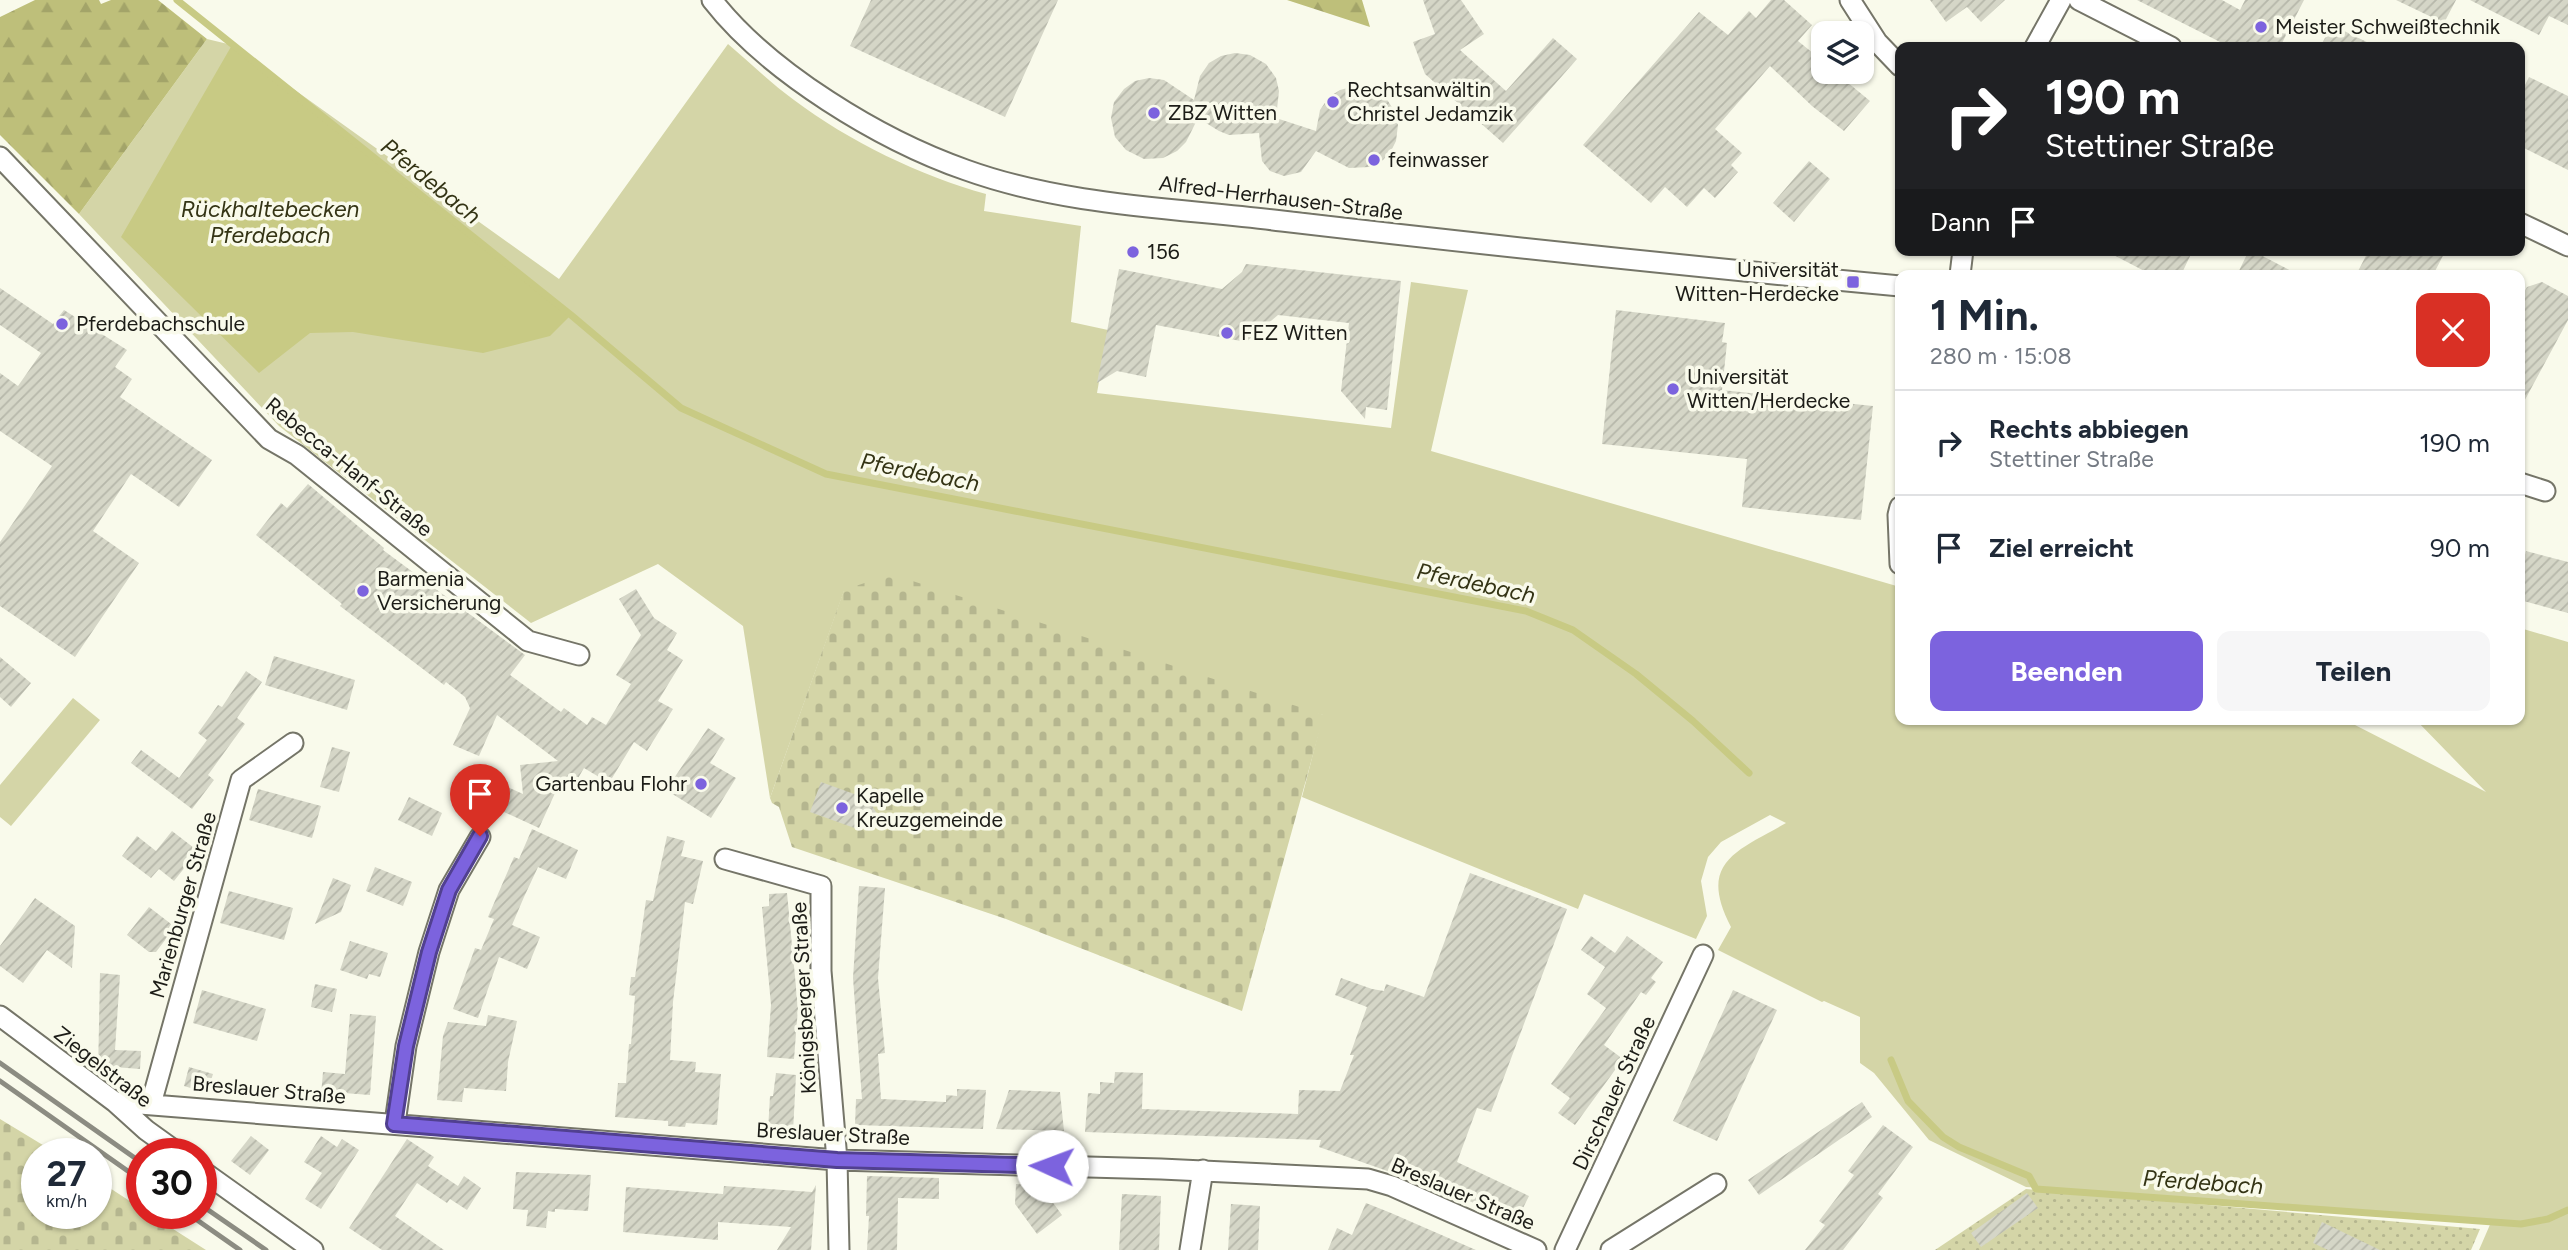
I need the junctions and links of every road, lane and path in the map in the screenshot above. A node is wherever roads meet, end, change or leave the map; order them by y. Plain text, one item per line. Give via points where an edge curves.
1 (712, 0) edge
2 (1850, 0) edge
3 (2061, 0) edge
4 (2079, 0) edge
5 (2038, 42) edge
6 (2161, 42) edge
7 (1895, 61) edge
8 (0, 157) edge
9 (2525, 225) edge
10 (2568, 246) edge
11 (1895, 285) edge
12 (2525, 485) edge
13 (2544, 491) dead end
14 (579, 655) dead end
15 (293, 743) dead end
16 (480, 836) dead end
17 (725, 859) dead end
18 (1703, 955) dead end
19 (0, 1016) edge
20 (115, 1102) junction
21 (151, 1104) junction
22 (394, 1124) junction
23 (157, 1138) edge
24 (837, 1160) junction
25 (1203, 1170) junction
26 (217, 1182) edge
27 (1716, 1184) dead end
28 (313, 1250) edge
29 (839, 1250) edge
30 (1190, 1250) edge
31 (1536, 1250) edge
32 (1565, 1250) edge
33 (1611, 1250) edge

1 - 11 street, Alfred-Herrhausen-Straße via 762,50 851,115 920,151 1013,184 1103,201 1397,235
2 - 7 street
3 - 5 street
4 - 6 street
8 - 14 street, Rebecca-Hanf-Straße via 269,439 297,455 528,641
9 - 10 street
12 - 13 street
15 - 21 street, Marienburger Straße via 241,780
16 - 22 street via 449,890 429,952 406,1046
17 - 24 street, Königsberger Straße via 821,886 821,971
18 - 32 street, Dirschauer Straße
19 - 20 street, Ziegelstraße
20 - 21 street, Breslauer Straße
20 - 23 street, Ziegelstraße
21 - 22 street, Breslauer Straße
22 - 24 street, Breslauer Straße
24 - 25 street, Breslauer Straße
24 - 29 street, Königsberger Straße
25 - 30 street
25 - 31 street, Breslauer Straße via 1380,1181
26 - 28 street
27 - 33 street

